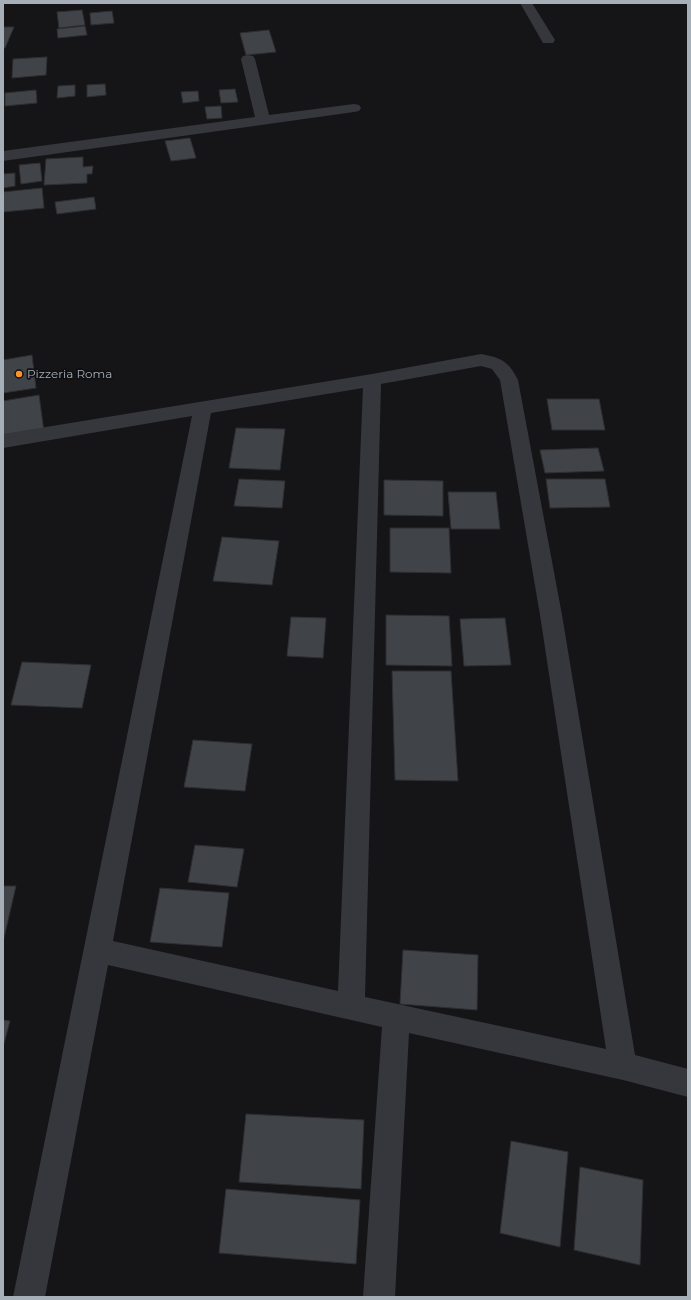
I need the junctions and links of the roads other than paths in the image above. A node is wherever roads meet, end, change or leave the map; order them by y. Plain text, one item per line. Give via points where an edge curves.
1 (526, 3) edge
2 (548, 40) dead end
3 (248, 59) dead end
4 (354, 108) dead end
5 (263, 121) junction
6 (3, 156) edge
7 (372, 380) junction
8 (203, 407) junction
9 (3, 441) edge
10 (98, 950) junction
11 (351, 1007) junction
12 (396, 1016) junction
13 (623, 1066) junction
14 (688, 1083) edge
15 (28, 1297) edge
16 (379, 1297) edge

1 - 2 street
3 - 5 street
4 - 5 street
5 - 6 street
7 - 8 street
7 - 11 street
7 - 13 street via 480,360 496,362 503,368 509,380 551,616
8 - 9 street
8 - 10 street
10 - 11 street
10 - 15 street
11 - 12 street
12 - 13 street
12 - 16 street
13 - 14 street

